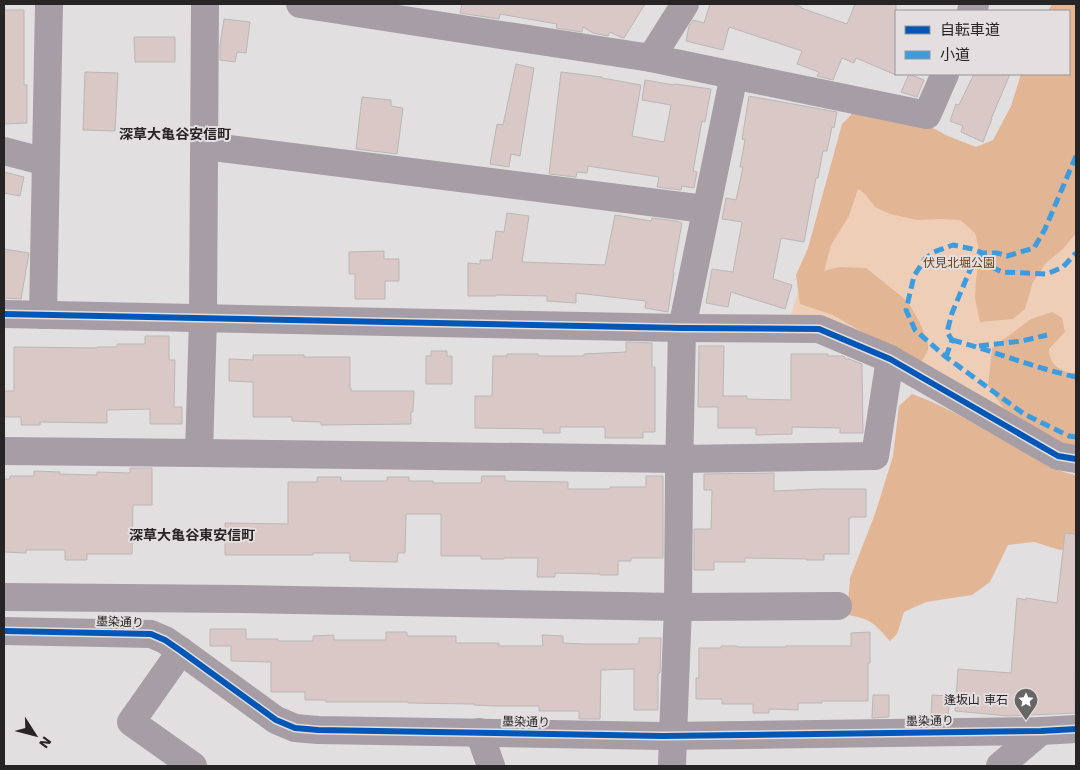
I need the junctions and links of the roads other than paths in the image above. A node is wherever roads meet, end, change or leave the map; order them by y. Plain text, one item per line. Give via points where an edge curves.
1 (49, 4) edge
2 (205, 4) edge
3 (300, 4) edge
4 (685, 4) edge
5 (651, 58) junction
6 (734, 75) junction
7 (945, 75) edge
8 (204, 146) junction
9 (4, 150) edge
10 (46, 162) junction
11 (706, 209) junction
12 (4, 314) edge
13 (43, 315) junction
14 (203, 318) junction
15 (682, 328) junction
16 (890, 359) junction
17 (4, 451) edge
18 (199, 452) junction
19 (679, 459) junction
20 (1076, 459) edge
21 (4, 597) edge
22 (838, 606) dead end
23 (678, 607) junction
24 (4, 631) edge
25 (181, 651) junction
26 (1076, 729) edge
27 (1041, 731) junction
28 (479, 732) junction
29 (673, 736) junction
30 (194, 766) edge
31 (491, 766) edge
32 (672, 766) edge
33 (1000, 766) edge

1 - 10 street
2 - 8 street
3 - 5 street
4 - 5 street
5 - 6 street
6 - 7 street via 927,115
6 - 11 street
8 - 11 street
8 - 14 street
9 - 10 street
10 - 13 street
11 - 15 street
12 - 13 street
13 - 14 street
14 - 15 street
14 - 18 street
15 - 16 street via 819,329
15 - 19 street
16 - 19 street via 874,456
16 - 20 street via 1058,456
17 - 18 street
18 - 19 street
19 - 23 street
21 - 23 street
22 - 23 street
23 - 29 street
24 - 25 street, 墨染通り via 151,634
25 - 28 street, 墨染通り via 276,720 295,728
25 - 30 street via 131,722
26 - 27 street, 墨染通り
27 - 29 street, 墨染通り
27 - 33 street
28 - 29 street, 墨染通り
28 - 31 street
29 - 32 street

